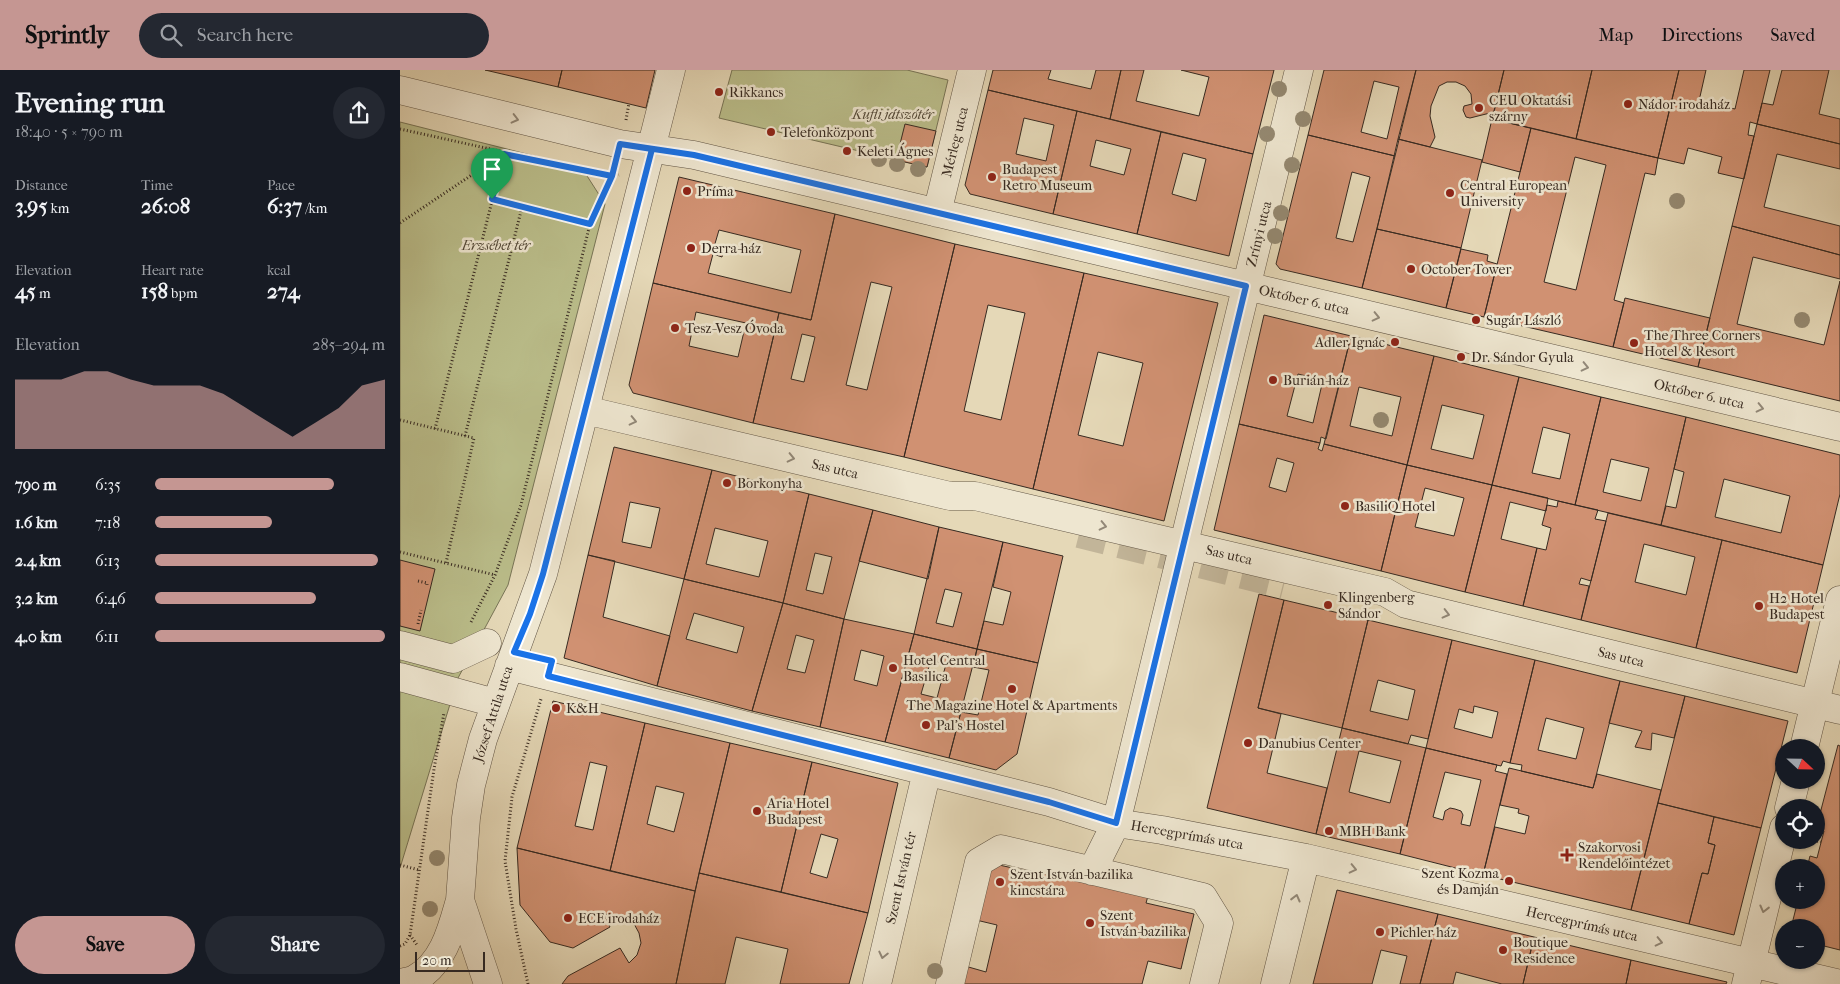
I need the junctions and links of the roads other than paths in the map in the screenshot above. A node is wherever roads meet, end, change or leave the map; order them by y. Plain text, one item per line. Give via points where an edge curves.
1 (671, 70) edge
2 (1299, 70) edge
3 (965, 72) edge
4 (410, 84) edge
5 (652, 149) junction
6 (937, 213) junction
7 (1246, 286) junction
8 (585, 410) junction
9 (1840, 427) edge
10 (950, 496) junction
11 (1079, 534) tunnel mouth
12 (1184, 544) junction
13 (1284, 585) tunnel mouth
14 (1840, 600) edge
15 (1406, 604) junction
16 (479, 634) road end
17 (400, 645) edge
18 (509, 666) junction
19 (400, 678) edge
20 (495, 703) junction
21 (1827, 707) edge
22 (1809, 739) edge
23 (926, 771) junction
24 (1116, 823) junction
25 (1779, 849) edge
26 (1306, 858) junction
27 (1092, 871) junction
28 (460, 900) junction
29 (1748, 974) edge
30 (400, 983) edge
31 (488, 984) edge
32 (877, 984) edge
33 (950, 984) edge
34 (1204, 984) edge
35 (1275, 984) edge
36 (1840, 984) edge

1 - 5 street, József Attila utca
2 - 7 street, Zrínyi utca
3 - 6 street, Mérleg utca
4 -> 5 street via 620,144
5 - 6 street, Október 6. utca via 694,155
5 - 8 street, József Attila utca
6 - 7 street, Október 6. utca
7 -> 9 street, Október 6. utca
7 - 12 street, Zrínyi utca
8 -> 10 street, Sas utca
8 - 18 street, József Attila utca via 543,574
10 - 11 street via 968,508
10 -> 12 street, Sas utca via 975,496
12 - 15 street, Sas utca via 1385,592
12 - 24 street
13 - 15 street via 1383,608
14 - 21 street
15 -> 21 street, Sas utca
16 - 17 street via 453,659
18 - 20 street, József Attila utca
18 - 23 street, Hercegprímás utca
19 - 20 street
20 - 28 street, József Attila utca via 471,785
21 - 22 street
23 - 24 street, Hercegprímás utca via 1049,802
23 -> 32 street, Szent István tér
24 - 26 street, Hercegprímás utca
24 - 27 street
25 -> 29 street
26 -> 29 street, Hercegprímás utca
35 -> 26 street
27 - 33 street via 1001,849 979,862
27 - 34 street via 1203,898 1219,923
28 - 30 street via 447,943 432,964 415,979
28 - 31 street, József Attila utca
29 - 36 street, Hercegprímás utca

